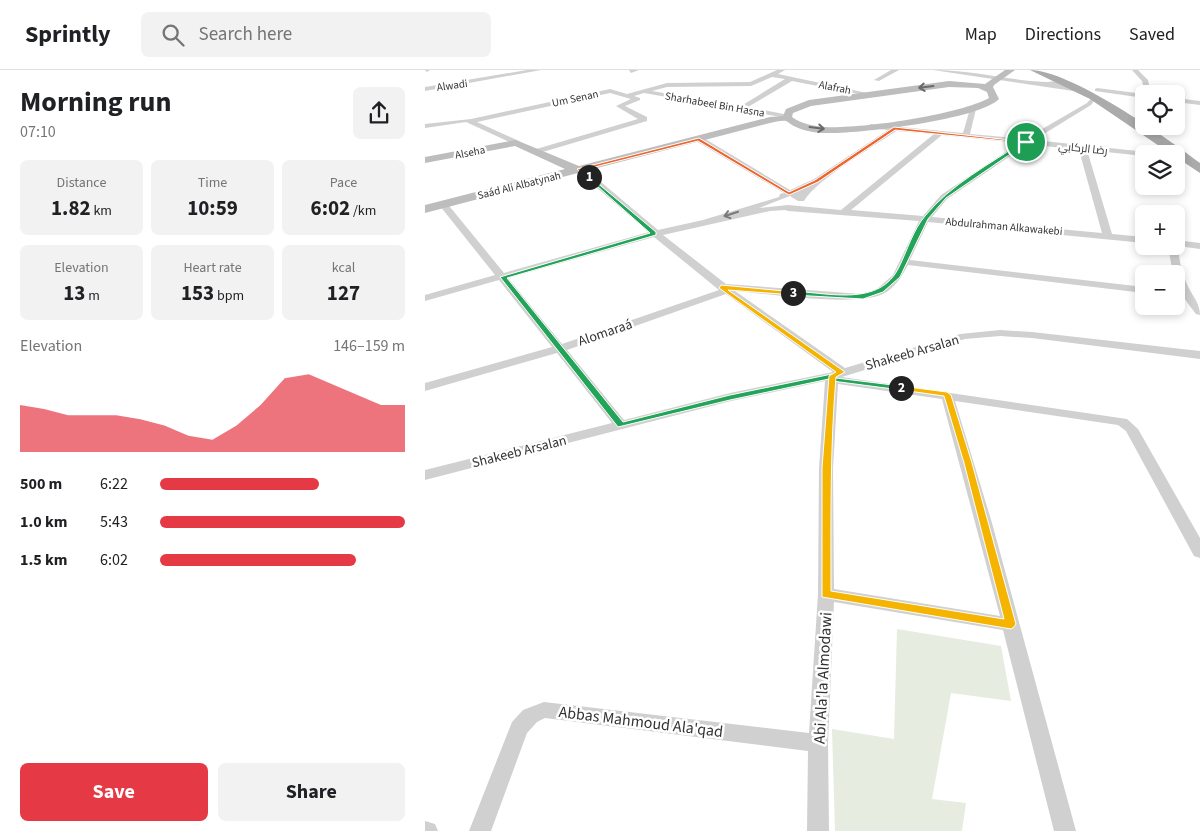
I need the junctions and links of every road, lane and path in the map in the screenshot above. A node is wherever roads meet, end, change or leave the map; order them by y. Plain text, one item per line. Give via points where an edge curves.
1 (539, 70) edge
2 (782, 70) edge
3 (896, 70) edge
4 (936, 70) edge
5 (987, 70) edge
6 (1011, 70) edge
7 (1035, 70) edge
8 (1052, 70) edge
9 (1135, 70) edge
10 (772, 76) junction
11 (979, 76) junction
12 (790, 79) junction
13 (996, 79) junction
14 (877, 80) dead end
15 (1064, 82) junction
16 (751, 84) junction
17 (949, 84) junction
18 (1045, 84) junction
19 (1145, 85) edge
20 (425, 88) edge
21 (776, 89) junction
22 (991, 90) junction
23 (1080, 90) junction
24 (644, 91) junction
25 (869, 94) junction
26 (1095, 94) junction
27 (1135, 95) edge
28 (629, 96) junction
29 (1135, 97) edge
30 (1116, 100) junction
31 (1185, 101) edge
32 (1200, 103) edge
33 (741, 109) junction
34 (973, 109) junction
35 (1135, 113) edge
36 (787, 117) junction
37 (471, 121) junction
38 (904, 121) junction
39 (425, 126) edge
40 (873, 126) junction
41 (894, 128) junction
42 (940, 133) junction
43 (1168, 135) edge
44 (967, 136) junction
45 (699, 139) junction
46 (1026, 142) junction
47 (516, 143) junction
48 (1164, 145) edge
49 (1082, 148) junction
50 (536, 152) junction
51 (1135, 153) edge
52 (1200, 156) edge
53 (425, 160) edge
54 (1185, 160) edge
55 (580, 169) junction
56 (1200, 169) edge
57 (817, 181) junction
58 (797, 197) junction
59 (778, 198) junction
60 (443, 204) junction
61 (785, 208) junction
62 (425, 209) edge
63 (834, 211) junction
64 (844, 212) junction
65 (925, 219) junction
66 (706, 222) junction
67 (654, 234) junction
68 (1108, 236) junction
69 (1135, 239) edge
70 (1185, 245) edge
71 (1200, 246) edge
72 (905, 262) junction
73 (503, 277) junction
74 (723, 289) junction
75 (1135, 289) edge
76 (425, 298) edge
77 (1185, 298) edge
78 (1200, 312) edge
79 (560, 348) junction
80 (1200, 355) edge
81 (835, 376) junction
82 (425, 387) edge
83 (947, 395) junction
84 (621, 425) junction
85 (425, 475) edge
86 (1200, 552) edge
87 (826, 594) junction
88 (1011, 624) junction
89 (819, 743) junction
90 (479, 831) edge
91 (818, 831) edge
92 (1065, 831) edge

1 - 20 street, Alwadi
2 - 10 street
3 - 14 street
4 - 11 street
5 - 11 main road
6 - 13 main road
7 - 15 main road
8 - 26 main road
9 - 19 street via 1145,80
10 - 12 street, Alafrah
10 - 16 street
11 - 13 street
11 - 17 main road
12 - 21 street
12 - 25 street, Alafrah
13 - 18 street
13 - 22 main road via 988,85
15 - 18 street
15 - 23 main road
16 - 21 street
16 - 24 street via 667,85
17 - 22 main road
17 -> 25 main road
18 - 23 street
21 - 33 street
22 - 34 main road via 994,99 991,103
23 - 26 main road
24 - 28 street
24 - 33 street, Sharhabeel Bin Hasna
25 - 36 main road via 802,104 789,110
26 - 27 street
26 - 30 main road
26 - 46 street via 1089,104
26 - 48 main road
28 - 37 street, Um Senan via 607,91
28 - 50 street via 638,99 619,106 644,119
29 - 30 street
30 - 35 main road
31 - 32 street
33 - 36 street, Sharhabeel Bin Hasna
34 - 38 main road
34 - 44 street
36 -> 40 main road via 801,126 819,129
36 - 45 main road, Saád Ali Albatynah
37 - 39 street, Um Senan
37 - 47 street
38 - 40 main road
38 - 41 street
40 - 41 street, رضا الركابي
41 - 42 street, رضا الركابي
41 - 57 street
42 - 44 street, رضا الركابي
42 - 64 street
43 - 52 main road
44 - 46 street, رضا الركابي
45 - 55 main road, Saád Ali Albatynah
45 - 58 street
46 - 49 street, رضا الركابي
46 - 65 street via 944,197
47 - 50 main road
47 - 53 main road, Alseha
49 - 51 street, رضا الركابي
49 - 68 street
50 - 55 main road
54 - 56 main road
55 - 60 main road, Saád Ali Albatynah
55 - 67 street
57 - 58 street
57 - 58 street
58 - 59 street
58 - 61 street via 800,206
58 - 63 street, Abdulrahman Alkawakebi
59 - 61 street via 775,204
59 -> 66 street
60 - 62 main road, Saád Ali Albatynah
60 - 73 street
61 - 63 street, Abdulrahman Alkawakebi
61 - 66 street via 770,208
63 - 64 street, Abdulrahman Alkawakebi
64 - 65 street, Abdulrahman Alkawakebi
65 - 68 street, Abdulrahman Alkawakebi
65 - 72 street
66 - 67 street
67 - 73 street
67 - 74 street
68 - 69 street, Abdulrahman Alkawakebi
70 - 71 street
72 - 74 street via 897,277 881,291 863,297
72 - 75 street
73 - 76 street
73 - 79 street
74 - 79 street, Alomaraá
74 - 81 street
77 - 78 street
79 - 82 street, Alomaraá
79 - 84 street
80 - 81 street, Shakeeb Arsalan via 1032,335 981,334 942,342
81 - 83 street
81 - 84 street, Shakeeb Arsalan via 730,397
81 - 87 street, Abi Ala'la Almodawi via 826,468
83 - 86 street via 1126,424
83 - 88 street
84 - 85 street, Shakeeb Arsalan
87 - 88 street
87 - 89 street, Abi Ala'la Almodawi
88 - 92 street
89 - 90 street, Abbas Mahmoud Ala'qad via 544,710 530,716 519,728
89 - 91 street, Abi Ala'la Almodawi

